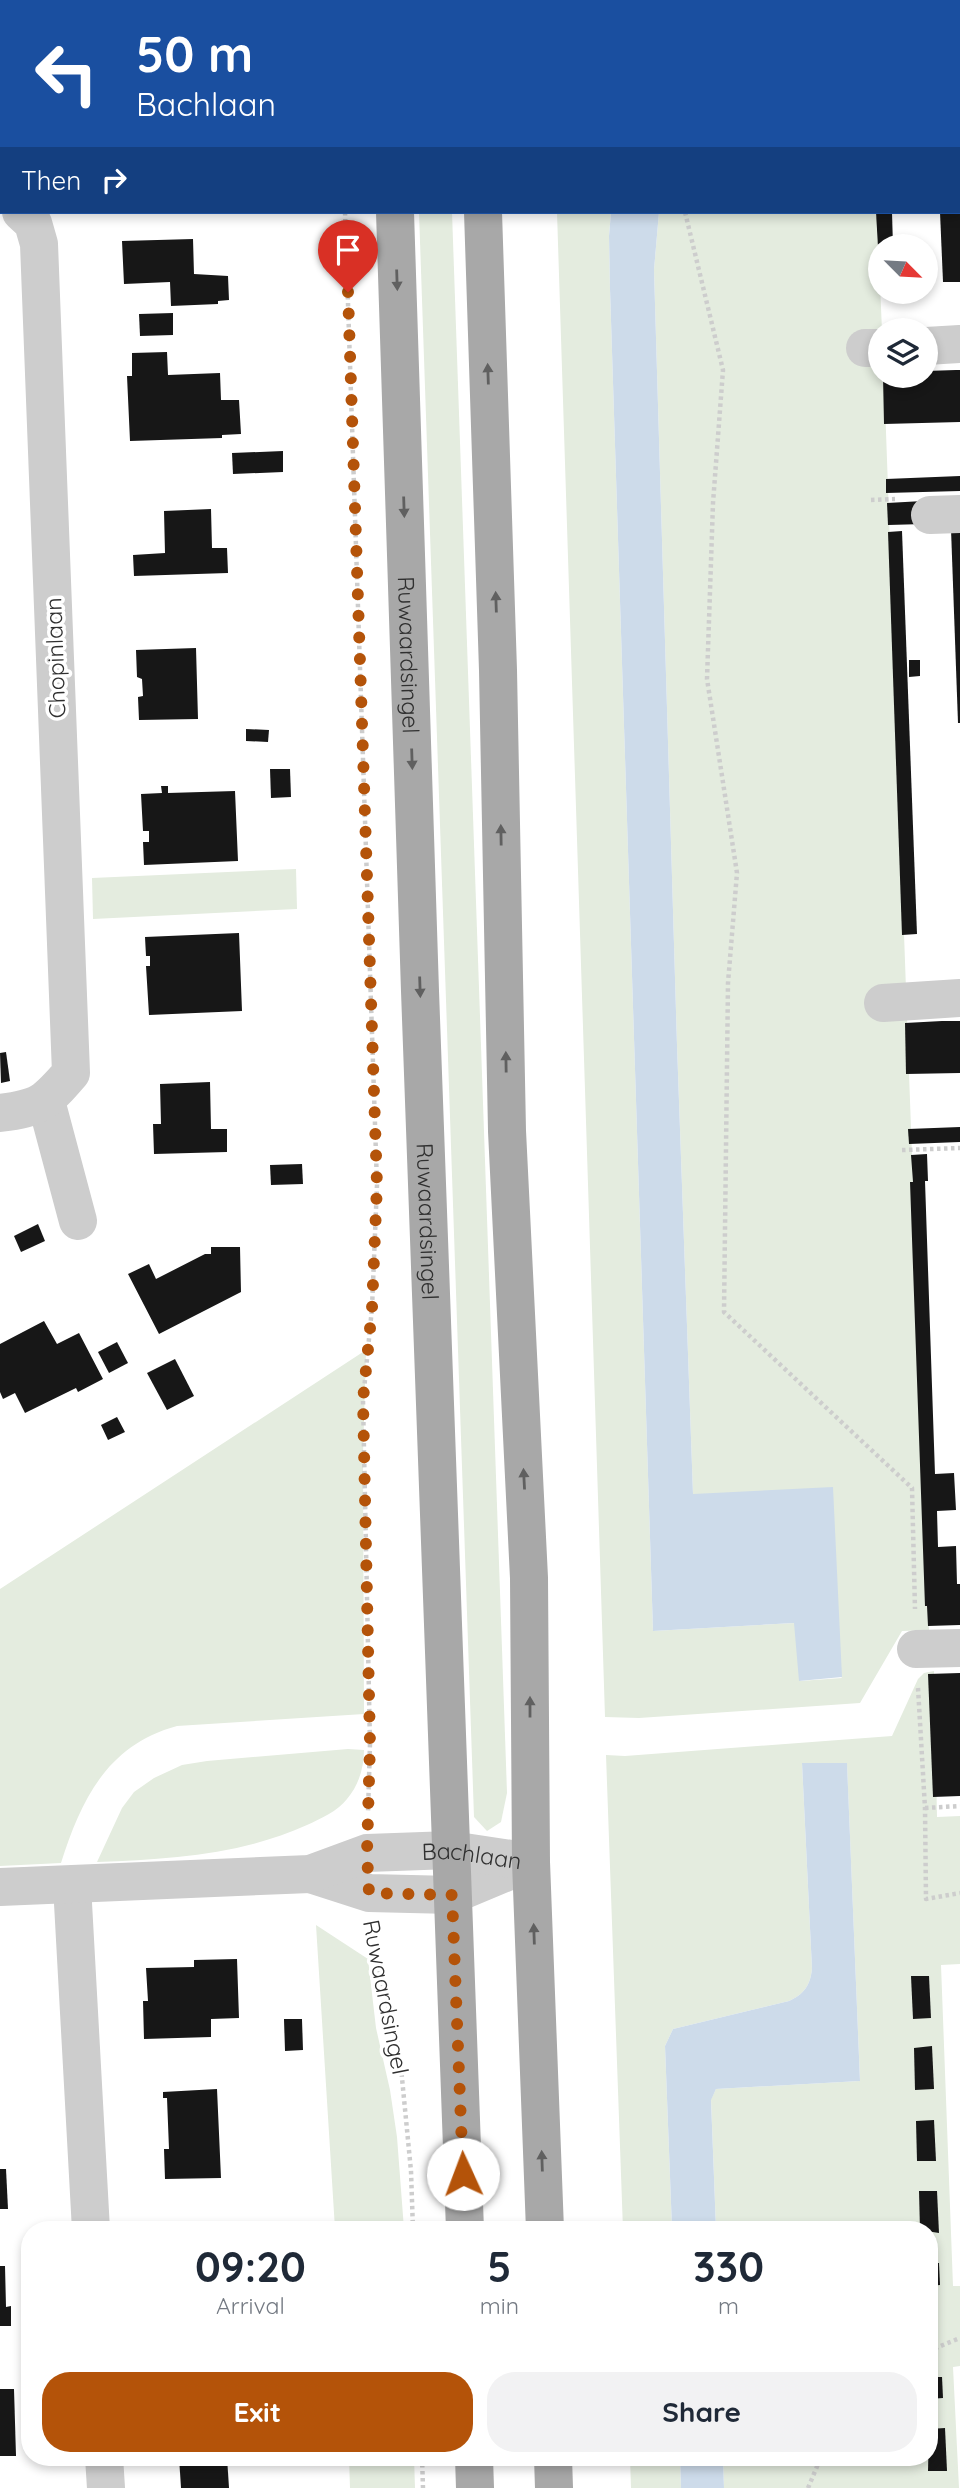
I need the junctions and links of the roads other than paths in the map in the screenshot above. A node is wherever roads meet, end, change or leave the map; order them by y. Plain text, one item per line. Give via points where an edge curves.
1 (24, 214) edge
2 (395, 214) edge
3 (483, 214) edge
4 (960, 344) edge
5 (938, 345) edge
6 (960, 998) edge
7 (883, 1003) dead end
8 (46, 1101) junction
9 (0, 1113) edge
10 (78, 1221) dead end
11 (960, 1648) edge
12 (916, 1649) road end
13 (451, 1850) junction
14 (531, 1862) junction
15 (310, 1874) junction
16 (72, 1885) junction
17 (0, 1886) edge
18 (452, 1895) junction
19 (91, 2221) edge
20 (465, 2221) edge
21 (545, 2221) edge
22 (105, 2466) edge
23 (474, 2466) edge
24 (553, 2466) edge
25 (106, 2488) edge
26 (475, 2488) edge
27 (554, 2488) edge

1 - 8 street, Chopinlaan via 33,223 39,244 71,1073
2 -> 13 main road, Ruwaardsingel
14 -> 3 main road via 529,1578 507,1131
4 - 5 street
6 - 7 street
8 - 9 street via 26,1110
8 - 10 street
11 - 12 street
13 - 14 street, Bachlaan
13 - 15 street, Bachlaan via 367,1853
13 - 18 main road, Ruwaardsingel
14 - 18 street, Bachlaan
21 -> 14 main road
15 - 16 street, Bachlaan
15 - 18 street, Bachlaan via 369,1893
16 - 17 street, Bachlaan
16 - 19 street
18 - 20 main road, Ruwaardsingel
22 - 25 street
23 - 26 main road
24 - 27 main road

